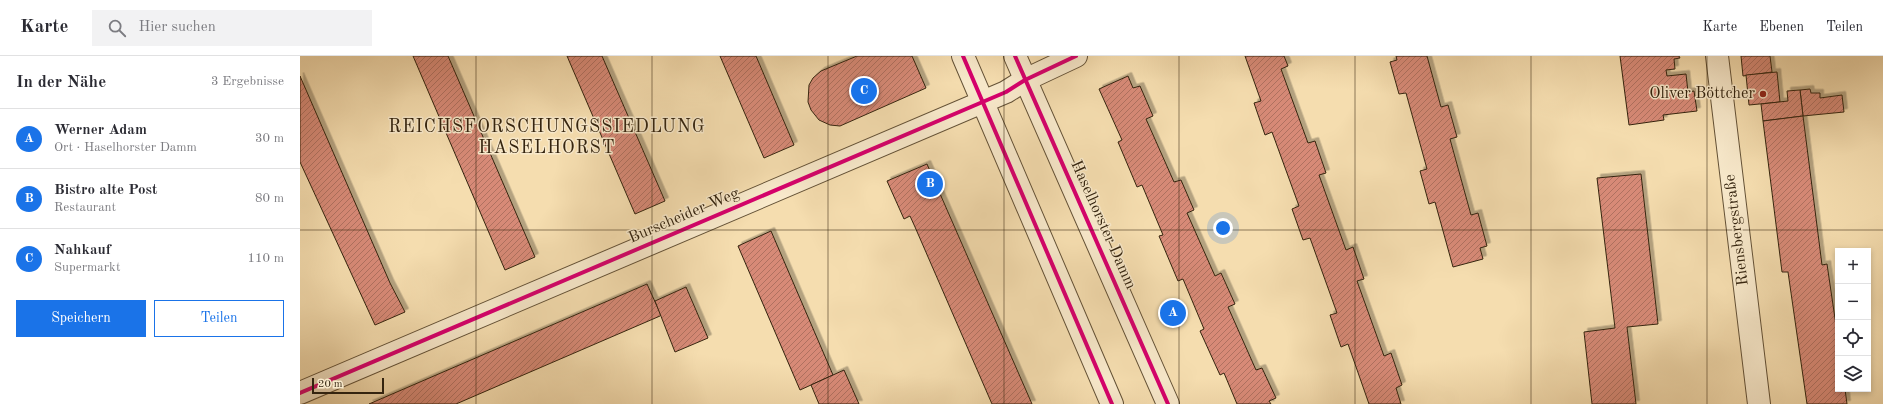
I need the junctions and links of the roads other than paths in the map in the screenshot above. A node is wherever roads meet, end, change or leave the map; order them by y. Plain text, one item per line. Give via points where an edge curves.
1 (963, 56) edge
2 (1015, 56) edge
3 (1076, 56) edge
4 (1717, 56) edge
5 (1025, 80) junction
6 (983, 101) junction
7 (300, 393) edge
8 (1112, 404) edge
9 (1168, 404) edge
10 (1759, 404) edge

1 - 6 street
2 - 5 street, Haselhorster Damm
3 - 5 street, Burscheider Weg
4 - 10 street, Riensbergstraße
5 - 6 street, Burscheider Weg via 1006,92
5 - 9 street, Haselhorster Damm
6 - 7 street, Burscheider Weg
6 - 8 street

